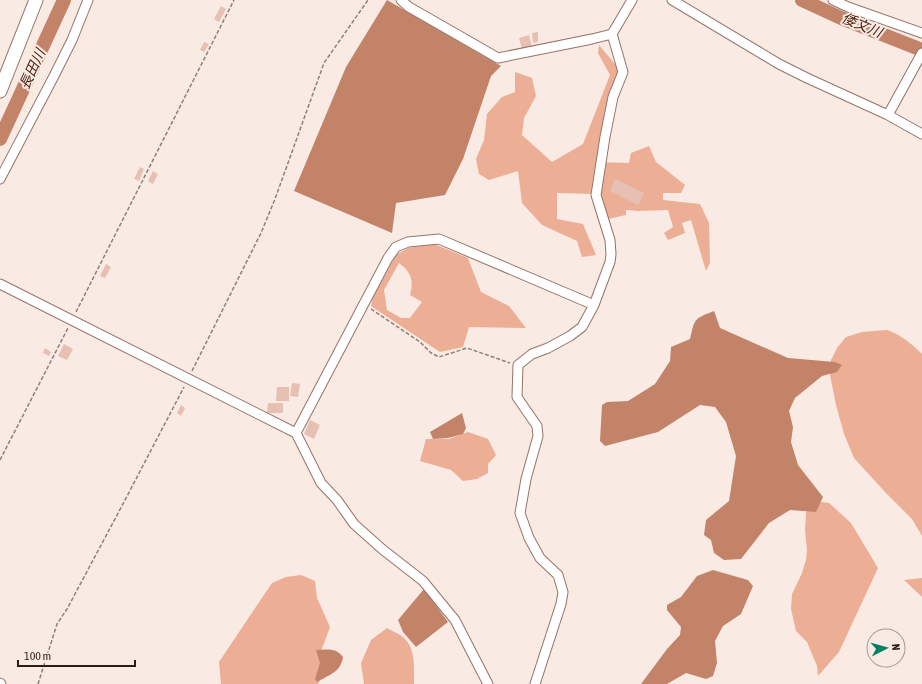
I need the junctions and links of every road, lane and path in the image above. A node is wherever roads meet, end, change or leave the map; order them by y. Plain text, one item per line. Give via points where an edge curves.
1 (36, 0) edge
2 (88, 0) edge
3 (234, 0) edge
4 (368, 0) edge
5 (401, 0) edge
6 (632, 0) edge
7 (672, 0) edge
8 (833, 0) edge
9 (922, 33) edge
10 (612, 34) junction
11 (922, 53) edge
12 (0, 91) edge
13 (888, 115) junction
14 (922, 134) edge
15 (0, 179) edge
16 (0, 284) edge
17 (364, 304) junction
18 (594, 304) junction
19 (72, 320) junction
20 (518, 365) junction
21 (188, 379) junction
22 (296, 433) junction
23 (0, 460) edge
24 (38, 684) edge
25 (488, 684) edge
26 (535, 684) edge

1 - 12 main road
2 - 15 street via 72,40
3 - 19 path
4 - 21 path via 324,63 261,233
5 - 10 street via 498,58
6 - 10 street
7 - 13 street via 786,67
8 - 9 street
10 - 18 street via 623,72 613,98 596,195 612,254
11 - 13 street
13 - 14 street
16 - 19 street
17 - 18 street via 396,248 408,242 439,239
17 - 20 path via 420,342 431,353 439,356 467,348
17 - 22 street
18 - 20 street via 582,327 548,348 532,354
19 - 21 street
19 - 23 path
20 - 26 street via 518,396 537,426 538,436 520,513 529,538 540,558 558,575 563,592
21 - 22 street
21 - 24 path via 114,522 57,624
22 - 25 street via 320,483 338,500 354,524 423,581 455,620

